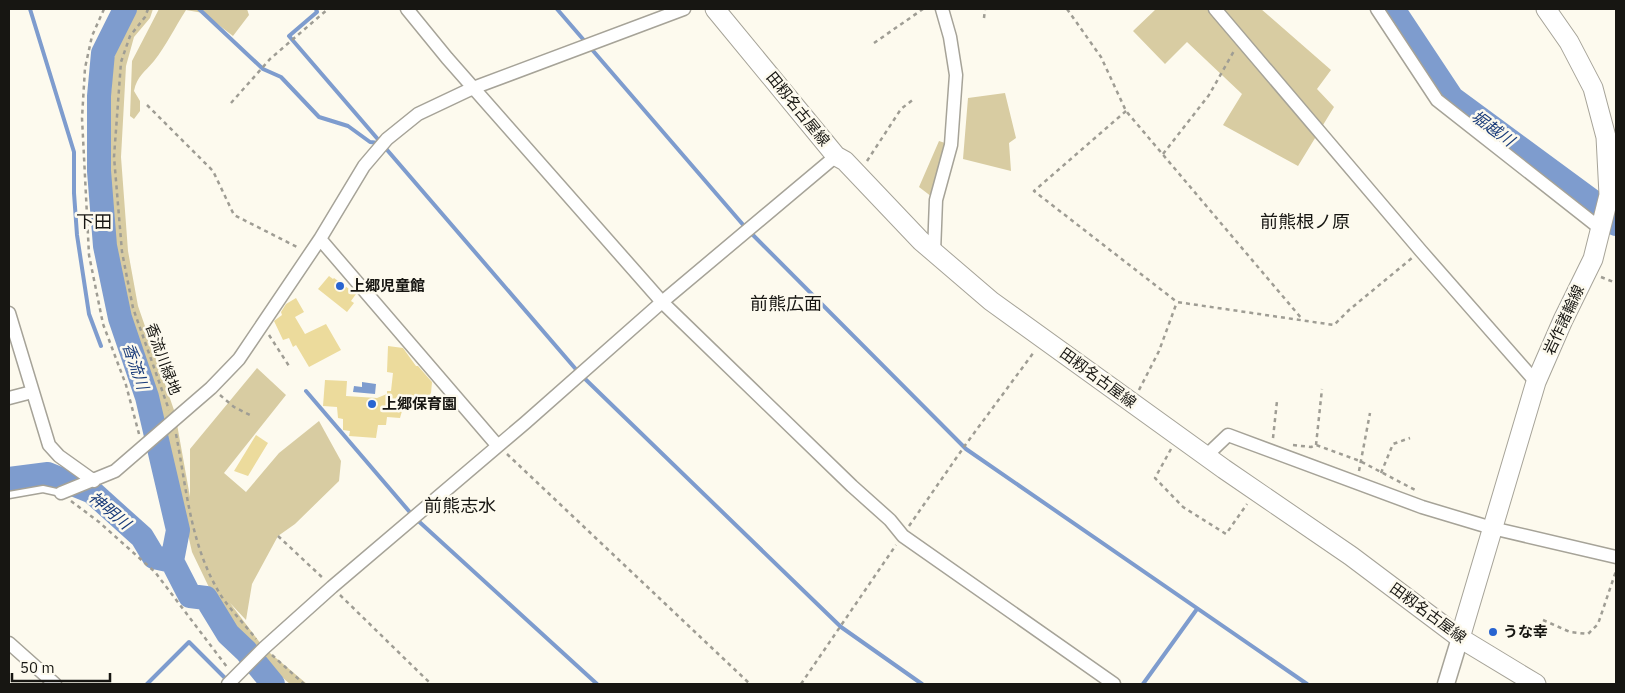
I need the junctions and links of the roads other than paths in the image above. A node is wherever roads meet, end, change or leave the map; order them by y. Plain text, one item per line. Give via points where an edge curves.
1 (407, 9) edge
2 (685, 9) edge
3 (715, 9) edge
4 (942, 9) edge
5 (1216, 9) edge
6 (1377, 9) edge
7 (1546, 9) edge
8 (473, 88) junction
9 (836, 156) junction
10 (1601, 228) junction
11 (320, 238) junction
12 (934, 252) junction
13 (662, 302) junction
14 (9, 313) edge
15 (1536, 382) junction
16 (32, 392) junction
17 (9, 398) edge
18 (497, 445) junction
19 (1207, 455) junction
20 (90, 482) junction
21 (64, 493) joint
22 (9, 495) edge
23 (1492, 528) junction
24 (1616, 557) edge
25 (1460, 638) junction
26 (9, 643) edge
27 (233, 678) edge
28 (55, 684) edge
29 (1114, 684) edge
30 (1446, 684) edge
31 (1536, 684) edge

1 - 8 street
2 - 8 street
3 - 9 main road, 田籾名古屋線
4 - 12 street via 956,75 951,145 936,200
5 - 15 street
6 - 10 street via 1437,100
7 - 10 main road, 岩作諸輪線 via 1584,67 1606,137 1610,174
8 - 11 street via 418,114 388,139 364,166
8 - 13 street
9 - 12 main road, 田籾名古屋線 via 845,161
9 - 13 street
10 - 15 main road, 岩作諸輪線 via 1593,259
11 - 18 street
11 - 20 street via 239,359 211,388 115,471
12 - 19 main road, 田籾名古屋線 via 991,301
13 - 18 street
13 - 29 street via 903,536
14 - 16 street
15 - 23 main road, 岩作諸輪線
16 - 17 street
16 - 20 street via 49,445
18 - 27 street via 332,587
19 - 23 street via 1228,435 1422,507
19 - 25 main road, 田籾名古屋線 via 1351,556
20 - 21 street
21 - 22 lane via 43,489
23 - 24 street
23 - 25 main road, 岩作諸輪線
25 - 30 street
25 - 31 main road, 田籾名古屋線
26 - 28 street

